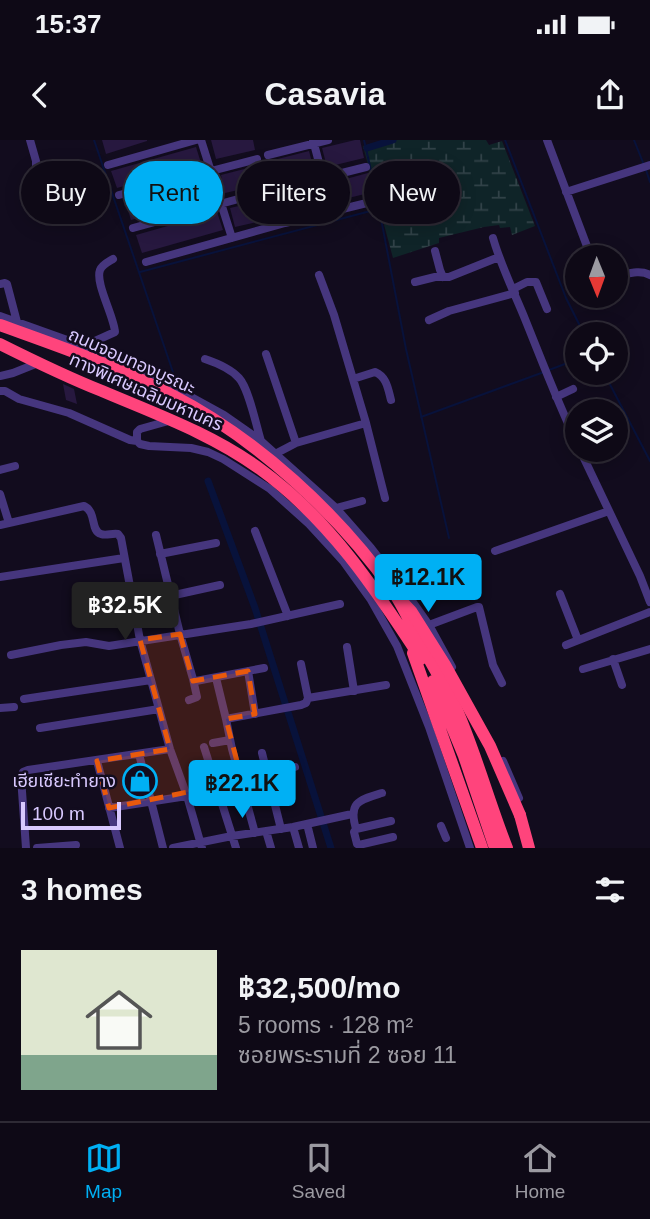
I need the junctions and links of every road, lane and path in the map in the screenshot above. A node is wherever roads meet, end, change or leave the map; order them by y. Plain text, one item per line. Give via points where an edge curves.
1 (30, 140) edge
2 (196, 140) edge
3 (201, 140) edge
4 (328, 140) edge
5 (547, 140) edge
6 (313, 142) edge
7 (268, 155) dead end
8 (257, 159) dead end
9 (36, 161) edge
10 (208, 161) edge
11 (318, 161) edge
12 (110, 164) edge
13 (650, 165) edge
14 (223, 167) edge
15 (566, 192) junction
16 (124, 194) edge
17 (119, 195) dead end
18 (223, 210) edge
19 (148, 224) edge
20 (286, 224) edge
21 (133, 228) dead end
22 (232, 238) junction
23 (493, 238) dead end
24 (586, 245) edge
25 (435, 251) dead end
26 (499, 257) junction
27 (113, 259) dead end
28 (146, 262) dead end
29 (628, 273) edge
30 (319, 275) dead end
31 (650, 275) edge
32 (443, 277) junction
33 (415, 282) dead end
34 (0, 284) edge
35 (514, 291) junction
36 (547, 309) dead end
37 (0, 316) edge
38 (429, 320) dead end
39 (16, 322) junction
40 (0, 324) edge
41 (0, 344) edge
42 (84, 345) junction
43 (266, 354) dead end
44 (205, 359) dead end
45 (38, 363) junction
46 (0, 376) edge
47 (353, 379) junction
48 (573, 389) dead end
49 (0, 390) edge
50 (556, 397) junction
51 (391, 400) dead end
52 (565, 417) edge
53 (172, 420) junction
54 (366, 423) junction
55 (137, 440) junction
56 (261, 441) junction
57 (296, 443) junction
58 (275, 454) junction
59 (585, 462) edge
60 (15, 466) dead end
61 (0, 470) edge
62 (0, 495) edge
63 (385, 498) dead end
64 (362, 501) dead end
65 (336, 508) junction
66 (609, 511) junction
67 (5, 524) edge
68 (255, 531) dead end
69 (156, 535) dead end
70 (216, 543) dead end
71 (495, 551) dead end
72 (160, 554) junction
73 (124, 558) junction
74 (0, 578) edge
75 (220, 585) dead end
76 (394, 593) junction
77 (560, 594) dead end
78 (170, 596) junction
79 (650, 601) edge
80 (340, 604) dead end
81 (650, 612) edge
82 (288, 616) junction
83 (429, 625) junction
84 (180, 634) junction
85 (139, 640) junction
86 (408, 640) junction
87 (578, 640) junction
88 (566, 645) dead end
89 (347, 647) dead end
90 (650, 649) edge
91 (11, 655) dead end
92 (613, 659) junction
93 (301, 664) dead end
94 (264, 668) dead end
95 (583, 669) dead end
96 (248, 671) junction
97 (216, 678) junction
98 (151, 680) junction
99 (193, 680) junction
100 (502, 683) dead end
101 (386, 685) dead end
102 (622, 685) dead end
103 (354, 691) junction
104 (307, 698) junction
105 (24, 699) dead end
106 (189, 700) dead end
107 (14, 707) dead end
108 (0, 708) edge
109 (159, 709) junction
110 (255, 714) junction
111 (226, 719) junction
112 (40, 728) dead end
113 (230, 740) junction
114 (213, 743) dead end
115 (204, 747) dead end
116 (170, 749) junction
117 (262, 753) dead end
118 (139, 754) junction
119 (97, 761) junction
120 (295, 767) dead end
121 (267, 774) junction
122 (242, 781) junction
123 (217, 788) junction
124 (383, 793) dead end
125 (187, 796) junction
126 (151, 801) junction
127 (109, 808) junction
128 (352, 814) junction
129 (391, 821) dead end
130 (312, 823) junction
131 (441, 826) dead end
132 (293, 827) junction
133 (281, 829) junction
134 (356, 829) junction
135 (266, 831) junction
136 (256, 833) junction
137 (232, 836) junction
138 (393, 838) dead end
139 (446, 838) dead end
140 (76, 845) dead end
141 (201, 845) edge
142 (26, 848) edge
143 (37, 848) edge
144 (120, 848) edge
145 (163, 848) edge
146 (173, 848) edge
147 (236, 848) edge
148 (271, 848) edge
149 (299, 848) edge
150 (317, 848) edge
151 (470, 848) edge
152 (482, 848) edge
153 (495, 848) edge
154 (507, 848) edge
155 (529, 848) edge

1 - 9 street
2 - 12 street
3 - 10 street
4 - 6 street
5 - 15 street
6 - 7 street
6 - 11 street
8 - 14 street
13 - 15 street
15 - 24 street
16 - 17 street
18 - 22 street
19 - 21 street
20 - 22 street
22 - 28 street
23 - 26 street
25 - 32 street
26 - 32 street
26 - 35 street
27 - 42 street via 99,274 115,331
29 - 31 street
30 - 47 street
32 - 33 street
34 - 39 street via 7,284
35 - 36 street via 536,282
35 - 38 street
35 - 50 street
37 - 39 street
39 - 42 street
40 - 76 highway, ทางพิเศษเฉลิมมหานคร via 106,365 221,424 323,507
40 - 155 street, ถนนจอมทองบูรณะ via 111,366 218,419 270,456 344,525 397,590 444,669 494,762
41 - 45 highway, ทางพิเศษเฉลิมมหานคร
42 - 56 street via 201,402
43 - 57 street
44 - 56 street via 239,378
45 - 46 street
45 - 53 highway, ทางพิเศษเฉลิมมหานคร
47 - 51 street via 380,374
47 - 54 street
48 - 50 street
49 - 55 street
50 - 52 street
53 - 55 street via 139,429
53 - 86 highway, ทางพิเศษเฉลิมมหานคร via 228,448 305,506 343,547
54 - 57 street
54 - 63 street
55 - 151 street via 149,446 191,448 223,459 270,489 343,561 397,646
56 - 58 street
57 - 58 street
58 - 65 street
59 - 66 street
60 - 61 street
62 - 67 street
64 - 65 street
65 - 83 street
66 - 71 street
66 - 79 street
67 - 73 street via 84,506 92,513 99,534 118,534
68 - 82 street
69 - 72 street
70 - 72 street
72 - 78 street
73 - 74 street
73 - 85 street
75 - 78 street
76 - 154 highway, bridge via 455,706
76 - 155 highway, bridge via 445,665 490,746
77 - 87 street
78 - 84 street
80 - 82 street
81 - 87 street
82 - 84 street
83 - 100 street via 479,607
83 - 155 street via 513,782
84 - 85 street
84 - 99 street
85 - 91 street via 105,646 86,642
85 - 98 street
86 - 152 highway
86 - 153 highway via 429,671
87 - 88 street
89 - 103 street
90 - 92 street
92 - 95 street
92 - 102 street
93 - 104 street
94 - 96 street
96 - 97 street
96 - 110 street
97 - 99 street
97 - 111 street
98 - 105 street
98 - 109 street
99 - 106 street via 197,696
101 - 103 street
103 - 104 street
104 - 110 street via 306,703
107 - 108 street
109 - 112 street
109 - 116 street
110 - 111 street
111 - 113 street
113 - 114 street
113 - 122 street
115 - 123 street
116 - 118 street
116 - 125 street
117 - 121 street
118 - 119 street
118 - 126 street
119 - 127 street
119 - 142 street via 23,772
120 - 121 street
121 - 122 street
121 - 133 street
122 - 123 street
122 - 136 street
123 - 125 street
123 - 137 street
124 - 128 street via 361,799
125 - 126 street
125 - 141 street
126 - 127 street
126 - 145 street
127 - 144 street
128 - 130 street
128 - 134 street
129 - 134 street
130 - 132 street
130 - 150 street
131 - 139 street
132 - 133 street
132 - 149 street
133 - 135 street
134 - 138 street via 359,845
135 - 136 street
135 - 148 street
136 - 137 street
137 - 141 street
137 - 147 street
140 - 143 street
141 - 146 street

